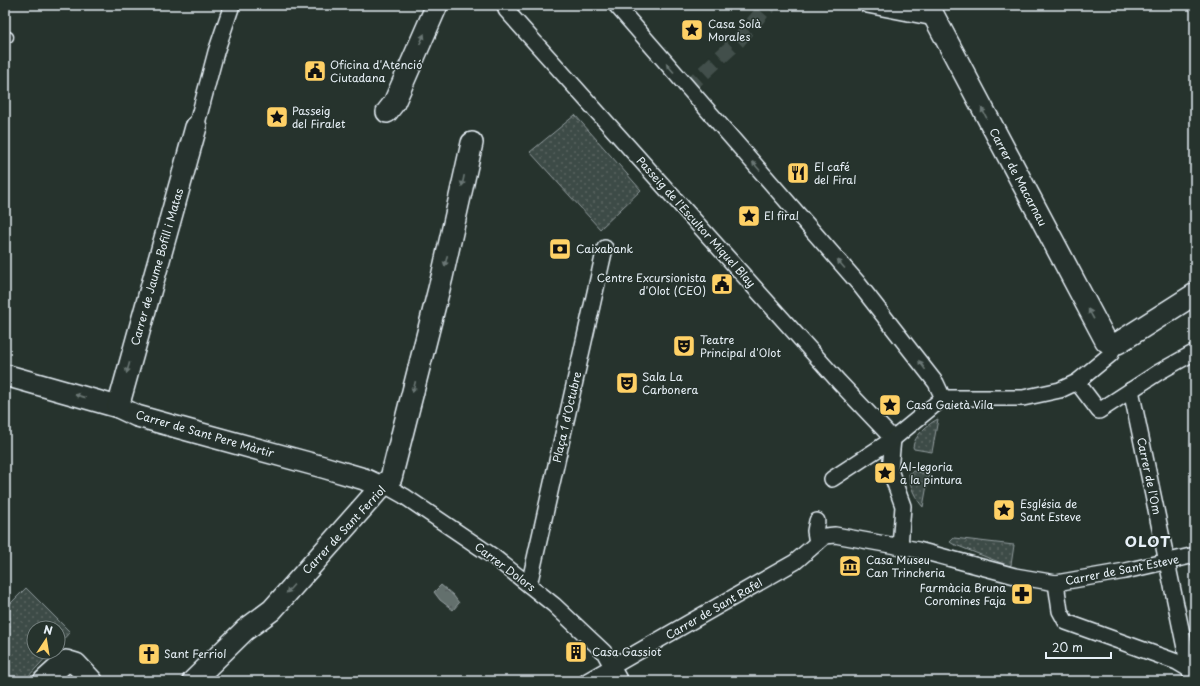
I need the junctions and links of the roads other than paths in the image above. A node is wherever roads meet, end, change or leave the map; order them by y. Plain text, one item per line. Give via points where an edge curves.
1 (232, 5) edge
2 (437, 5) edge
3 (512, 5) edge
4 (616, 5) edge
5 (867, 5) edge
6 (931, 11) edge
7 (387, 112) dead end
8 (196, 127) joint
9 (472, 142) dead end
10 (605, 248) dead end
11 (1195, 294) edge
12 (1114, 344) junction
13 (1195, 352) edge
14 (5, 375) edge
15 (1080, 380) junction
16 (1131, 390) junction
17 (943, 398) junction
18 (118, 407) junction
19 (893, 439) junction
20 (832, 479) dead end
21 (381, 487) junction
22 (817, 521) dead end
23 (817, 542) junction
24 (900, 547) junction
25 (1195, 555) edge
26 (1168, 562) junction
27 (1056, 583) junction
28 (529, 585) junction
29 (613, 667) junction
30 (1193, 675) edge
31 (44, 681) edge
32 (92, 681) edge
33 (193, 681) edge
34 (587, 681) edge
35 (620, 681) edge

1 - 8 street via 216,52
7 -> 2 street via 394,103
3 - 19 street, Passeig de l'Escultor Miquel Blay via 506,10
17 -> 4 street via 936,383 858,283
5 - 6 street
12 -> 6 street, Carrer de Macarnau via 1106,341 1092,316
8 -> 18 street, Carrer de Jaume Bofill i Matas
9 -> 21 street, Carrer de Sant Ferriol via 391,478
10 - 28 street, Plaça 1 d'Octubre
11 - 12 street
12 - 15 street via 1111,354
13 - 16 street
18 -> 14 street, Carrer de Sant Pere Màrtir
15 - 16 street via 1100,411
15 - 17 street via 1060,390 1023,398
16 - 26 street, Carrer de l'Om
17 - 19 street
18 - 21 street, Carrer de Sant Pere Màrtir via 137,416 323,466
19 - 20 street
19 - 24 street via 890,470 903,506
21 - 28 street, Carrer Dolors via 388,487 404,496 494,557
21 -> 33 street, Carrer de Sant Ferriol via 272,610 245,630
22 - 23 street via 814,531
23 - 24 street, Carrer de Sant Esteve via 825,536 835,535
23 - 29 street, Carrer de Sant Rafel via 795,562
24 - 27 street, Carrer de Sant Esteve via 1015,576
25 - 26 street, Carrer de Sant Esteve
26 - 27 street, Carrer de Sant Esteve
26 - 30 street, Carrer de l'Om
27 - 30 street via 1060,611 1066,622 1177,662 1184,665
28 - 29 street, Carrer Dolors via 604,652
29 - 34 street, Carrer de Sant Rafel
29 - 35 street, Carrer Dolors
31 - 32 street via 66,661 76,664

